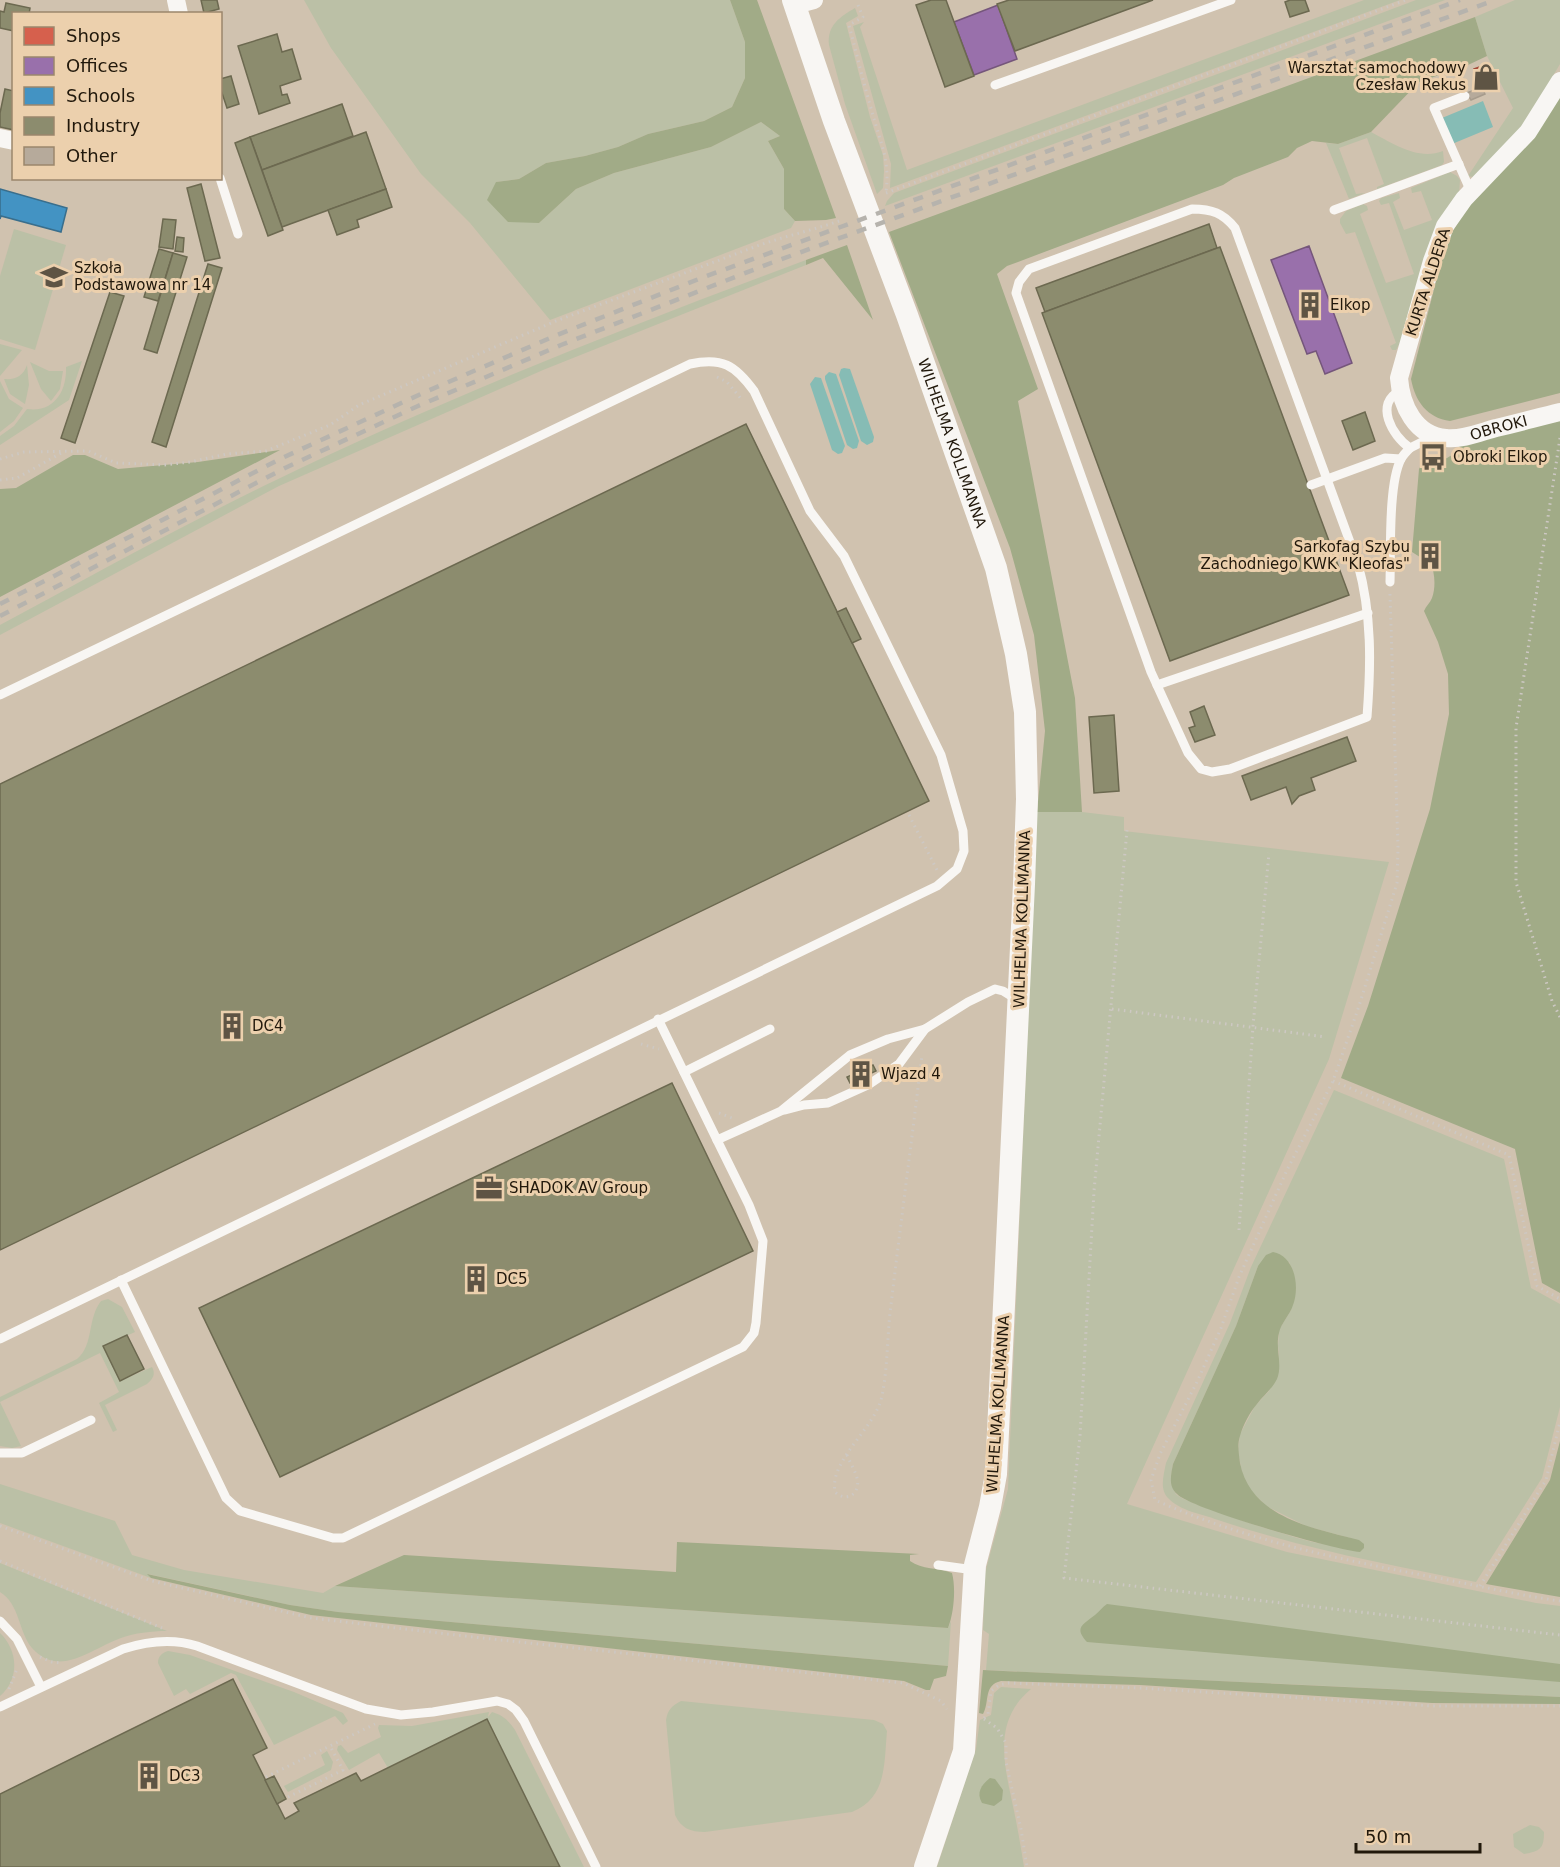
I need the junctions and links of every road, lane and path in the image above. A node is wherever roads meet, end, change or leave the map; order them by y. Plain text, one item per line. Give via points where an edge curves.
1 (1231, 0) edge
2 (1406, 0) edge
3 (800, 2) edge
4 (858, 5) dead end
5 (1560, 81) edge
6 (994, 85) dead end
7 (1465, 96) dead end
8 (1459, 164) junction
9 (221, 180) edge
10 (1471, 192) junction
11 (886, 193) junction
12 (873, 200) junction
13 (1334, 210) dead end
14 (842, 220) dead end
15 (238, 234) dead end
16 (710, 374) dead end
17 (1400, 391) junction
18 (749, 408) dead end
19 (1560, 412) edge
20 (1434, 436) junction
21 (1560, 438) edge
22 (1410, 448) junction
23 (64, 452) junction
24 (0, 459) edge
25 (1401, 459) junction
26 (1327, 479) junction
27 (0, 480) edge
28 (1311, 485) dead end
29 (1390, 582) joint
30 (1368, 613) junction
31 (1157, 685) junction
32 (0, 694) edge
33 (909, 815) dead end
34 (1127, 830) dead end
35 (1269, 853) dead end
36 (946, 867) dead end
37 (1019, 1000) junction
38 (1112, 1009) junction
39 (1560, 1017) edge
40 (658, 1019) junction
41 (1253, 1026) junction
42 (770, 1029) dead end
43 (925, 1029) junction
44 (1326, 1037) dead end
45 (684, 1072) junction
46 (1333, 1080) junction
47 (782, 1111) junction
48 (715, 1112) dead end
49 (740, 1119) dead end
50 (717, 1140) junction
51 (1239, 1230) dead end
52 (121, 1280) junction
53 (1560, 1299) edge
54 (0, 1338) edge
55 (91, 1420) dead end
56 (1560, 1422) edge
57 (0, 1453) edge
58 (847, 1455) junction
59 (0, 1526) edge
60 (0, 1561) edge
61 (938, 1565) dead end
62 (974, 1569) junction
63 (1479, 1586) junction
64 (1560, 1601) edge
65 (0, 1621) edge
66 (172, 1632) dead end
67 (1560, 1635) edge
68 (17, 1669) dead end
69 (41, 1687) junction
70 (6, 1693) dead end
71 (1560, 1706) edge
72 (0, 1707) edge
73 (948, 1714) dead end
74 (977, 1718) dead end
75 (982, 1718) junction
76 (375, 1720) dead end
77 (330, 1746) junction
78 (266, 1777) dead end
79 (288, 1797) dead end
80 (596, 1867) edge
81 (925, 1867) edge
82 (1027, 1867) edge

1 - 6 lane
2 - 11 path
3 - 12 street, WILHELMA KOLLMANNA
4 - 11 path via 864,17 849,25 886,154
5 - 10 street, KURTA ALDERA via 1528,132
7 - 8 lane via 1434,108
8 - 10 lane
8 - 13 lane
9 - 15 lane
10 - 17 street, KURTA ALDERA via 1452,213 1436,248 1401,368
11 - 12 path
12 - 37 street, WILHELMA KOLLMANNA via 879,243 992,554 1022,683 1027,799
14 - 23 path via 757,246 556,321 359,405 330,425 266,451 164,465 116,463 88,451
16 - 18 path via 727,382
17 - 20 street via 1417,425
17 - 22 lane via 1393,394 1386,407 1394,431
19 - 20 street, OBROKI via 1455,438
20 - 22 lane
21 - 39 path via 1516,728 1516,882
22 - 25 lane
23 - 24 path via 24,452
23 - 27 path via 18,478
25 - 26 lane via 1385,458
25 - 29 lane via 1392,503
26 - 28 lane
26 - 30 lane via 1358,564
26 - 31 lane via 1235,228 1226,217 1210,209 1192,209 1023,275 1016,293 1019,305
29 - 46 path via 1397,883
30 - 31 lane
30 - 31 lane via 1371,649 1367,717 1230,769 1201,769 1188,753
32 - 40 lane via 690,364 707,360 727,364 742,374 754,391 810,511 844,555 941,755 963,831 964,851 957,869 937,886
33 - 36 path via 938,872
34 - 38 path
35 - 41 path
37 - 43 lane via 995,989
37 - 62 street, WILHELMA KOLLMANNA via 996,1474
38 - 41 path
38 - 67 path via 1094,1191 1080,1436 1064,1578
40 - 45 lane
40 - 52 lane
41 - 44 path
41 - 51 path
42 - 45 lane
43 - 47 lane via 850,1055
43 - 47 lane via 899,1064 868,1085 828,1103
43 - 58 path via 883,1393 876,1414
45 - 50 lane
46 - 53 path via 1509,1155 1537,1286
46 - 63 path via 1287,1170 1197,1382 1160,1454 1151,1480 1155,1500 1217,1524 1324,1555
47 - 50 lane
48 - 49 path
50 - 52 lane via 763,1240 756,1323 750,1340 743,1347 344,1538 287,1525 231,1505
52 - 54 lane
55 - 57 lane via 22,1453
56 - 63 path via 1546,1480
58 - 58 path via 833,1484 835,1492 847,1498 858,1489
59 - 73 path via 152,1581 311,1618 903,1683 944,1703
60 - 66 path
61 - 62 lane
62 - 81 street, WILHELMA KOLLMANNA via 964,1751
63 - 64 path
65 - 69 lane via 17,1639
68 - 70 path
69 - 72 lane
69 - 80 lane via 123,1648 171,1640 197,1646 366,1709 401,1716 497,1701 507,1704 524,1721
71 - 75 path via 1433,1706 1008,1683 991,1691 988,1714
74 - 75 path
75 - 82 path via 997,1728 1006,1743 1006,1762
76 - 77 path via 381,1721
77 - 78 path
77 - 79 path via 343,1770

